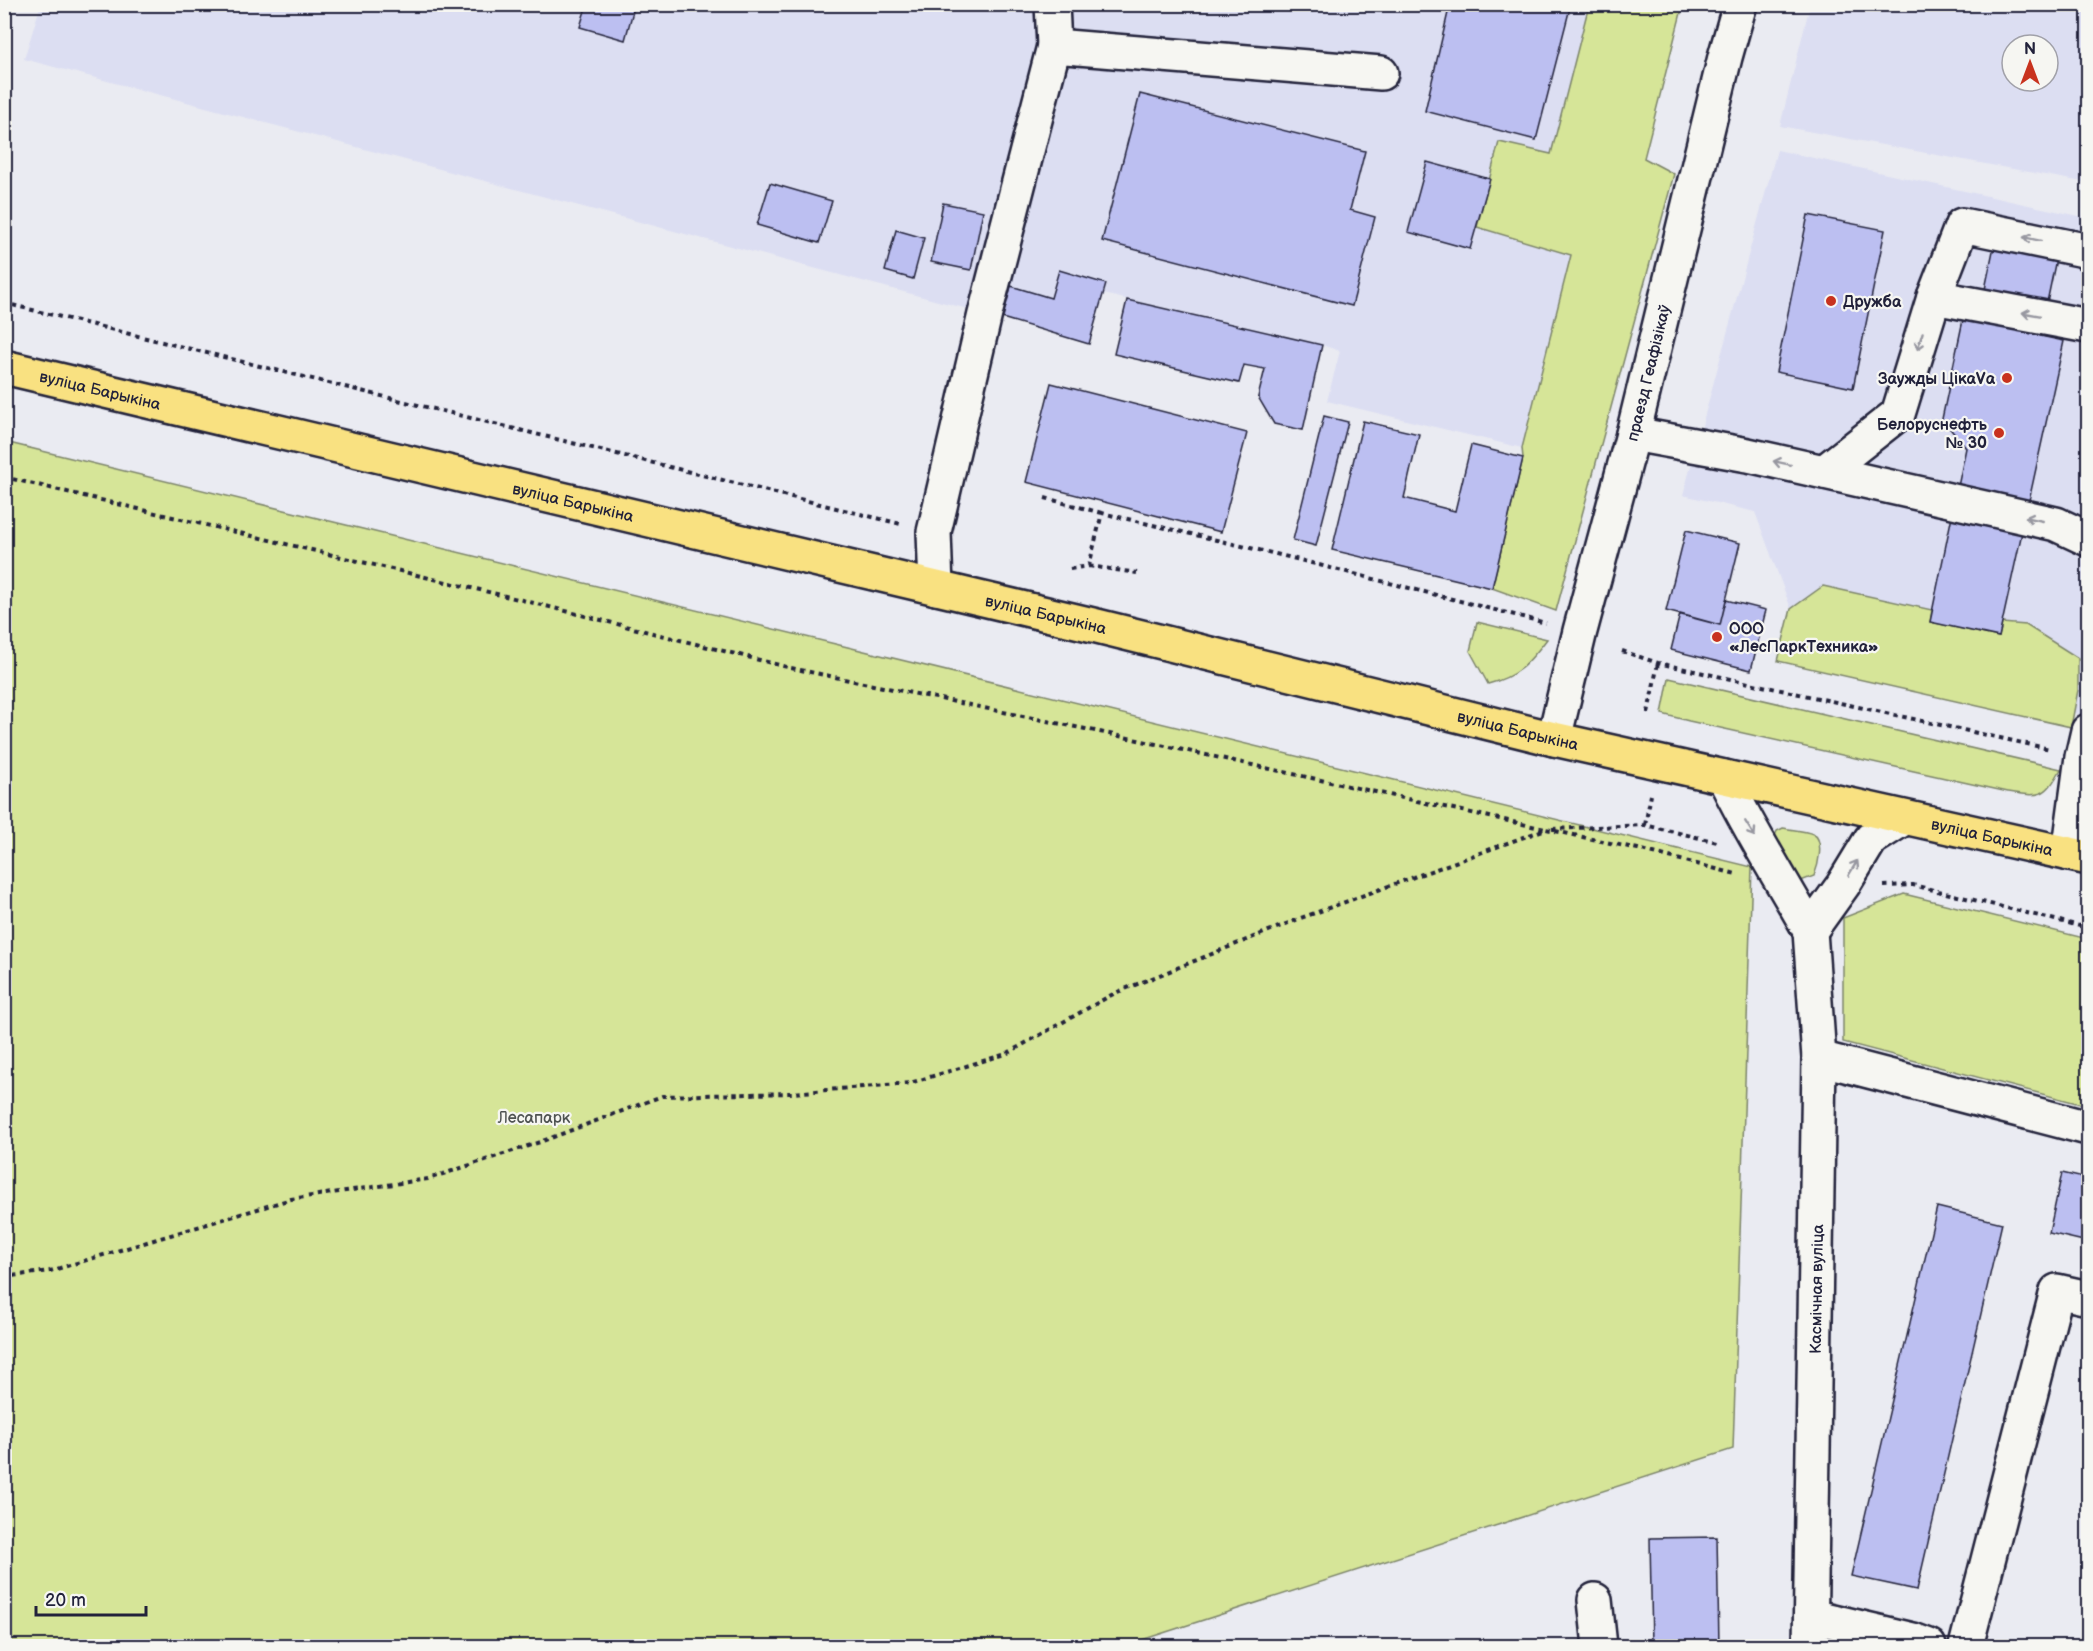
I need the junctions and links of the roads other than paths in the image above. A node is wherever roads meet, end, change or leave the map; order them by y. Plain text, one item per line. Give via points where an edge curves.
1 (1052, 4) edge
2 (1740, 4) edge
3 (1054, 46) junction
4 (1381, 73) dead end
5 (2088, 253) edge
6 (1934, 297) junction
7 (2088, 326) edge
8 (4, 367) edge
9 (1633, 435) junction
10 (1824, 472) junction
11 (2088, 539) edge
12 (936, 588) junction
13 (1554, 740) junction
14 (2085, 744) edge
15 (1724, 777) junction
16 (1904, 819) junction
17 (2079, 856) edge
18 (1810, 932) junction
19 (1819, 1058) junction
20 (2088, 1128) edge
21 (2088, 1298) edge
22 (1595, 1600) dead end
23 (1810, 1631) edge
24 (1600, 1647) edge
25 (1929, 1647) edge
26 (1966, 1647) edge

1 - 3 street
2 - 9 street, праезд Геафізікаў
3 - 4 street
3 - 12 street via 934,532
5 -> 6 street via 1962,225
7 -> 6 street
6 -> 10 street via 1898,414
8 - 12 main road, вуліца Барыкіна
10 -> 9 street
9 - 13 street, праезд Геафізікаў
11 -> 10 street via 2055,524
12 - 13 main road, вуліца Барыкіна
13 - 15 main road, вуліца Барыкіна
14 - 17 street
15 - 16 main road, вуліца Барыкіна
15 -> 18 street, Касмічная вуліца via 1742,816
16 - 17 main road, вуліца Барыкіна
18 -> 16 street via 1870,839
18 - 19 street, Касмічная вуліца
19 - 20 street
19 - 23 street, Касмічная вуліца
21 - 26 street via 2057,1291
22 - 24 street
23 - 25 street via 1912,1640

